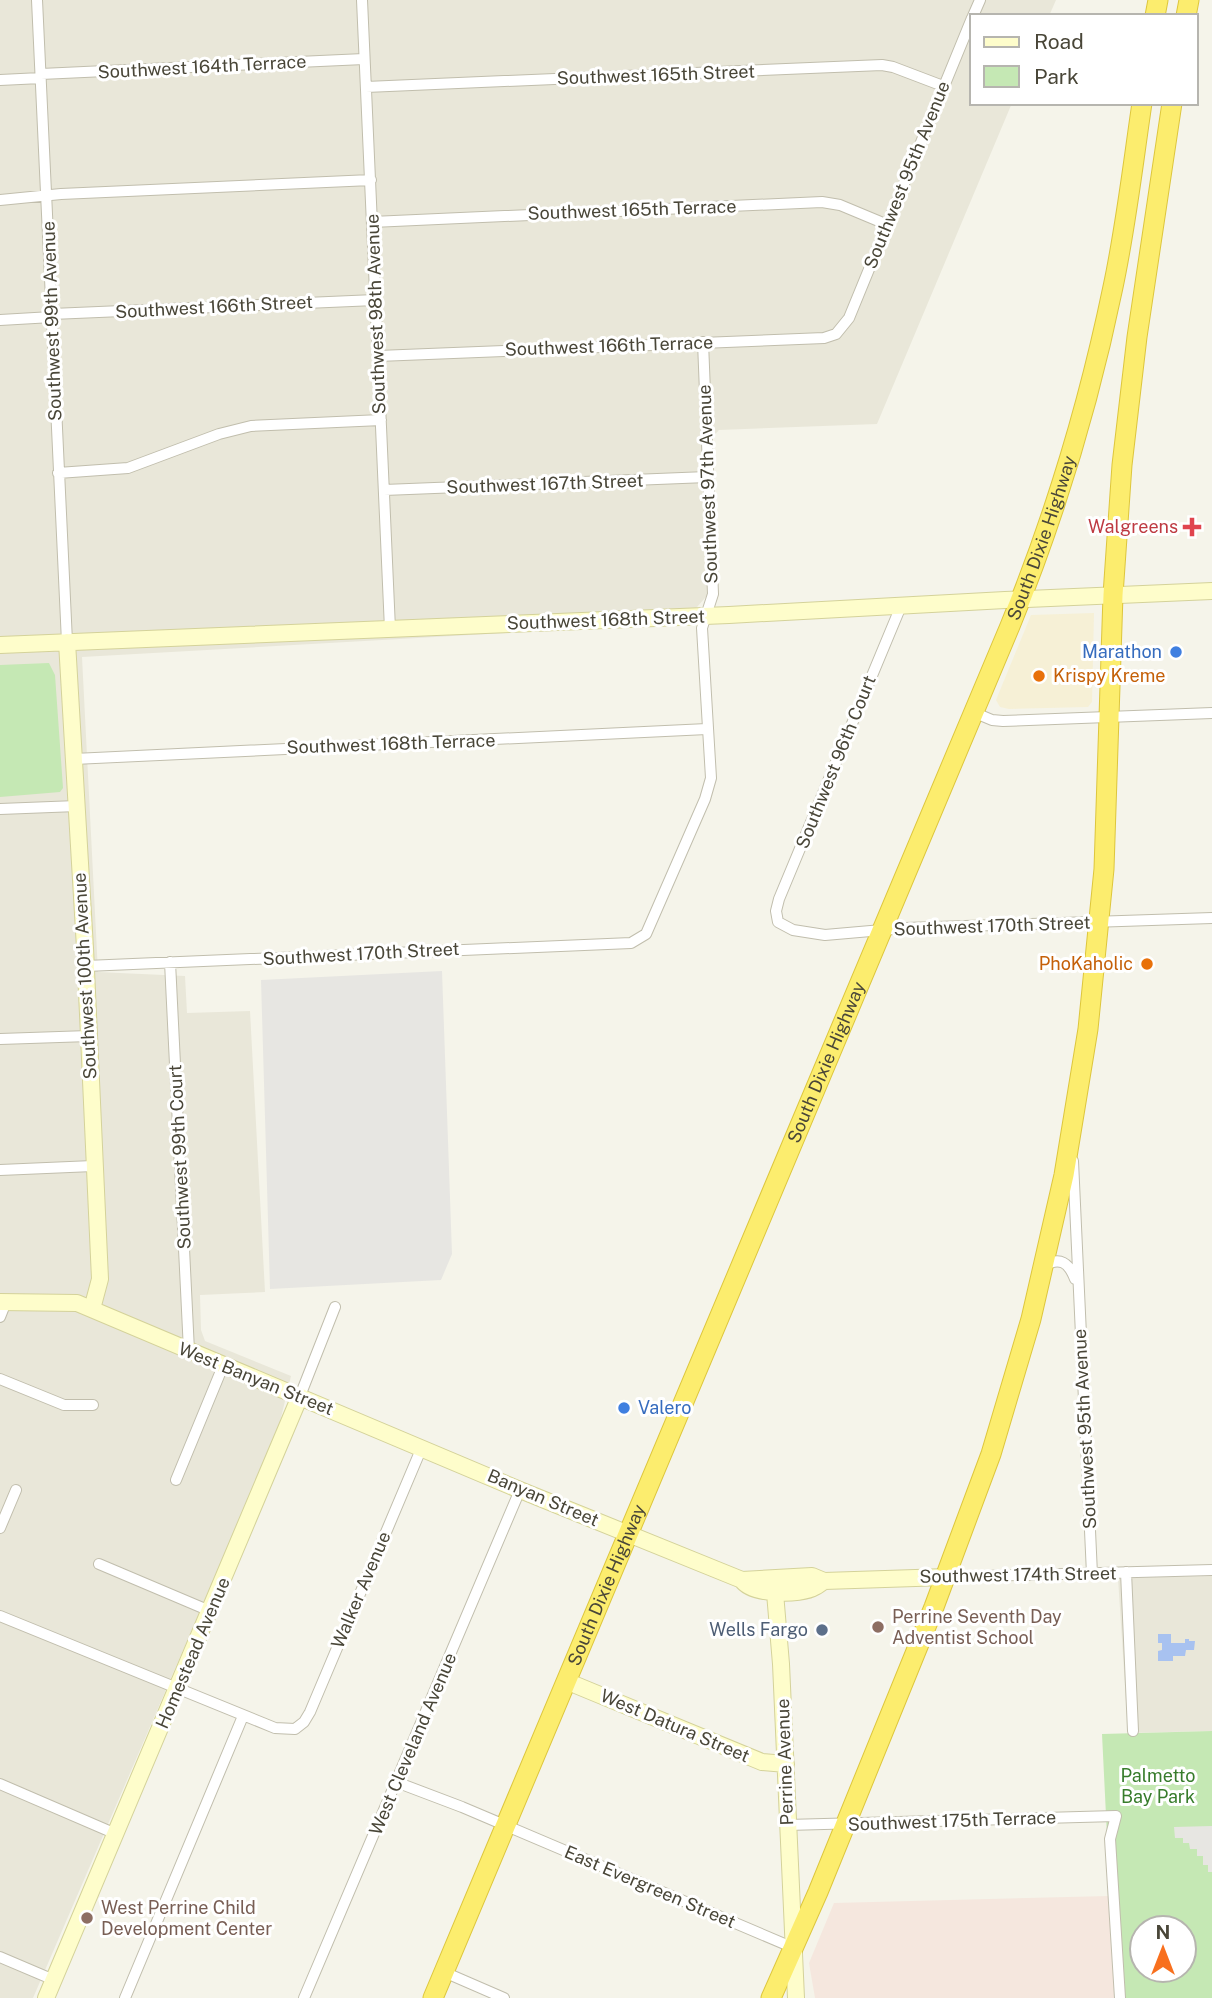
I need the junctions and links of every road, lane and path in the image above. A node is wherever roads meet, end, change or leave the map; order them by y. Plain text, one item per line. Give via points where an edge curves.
1 (37, 0) edge
2 (362, 0) edge
3 (970, 24) edge
4 (364, 59) junction
5 (41, 76) junction
6 (0, 80) edge
7 (943, 86) junction
8 (366, 87) junction
9 (1172, 105) edge
10 (1141, 109) edge
11 (1165, 148) junction
12 (371, 180) junction
13 (47, 196) junction
14 (0, 200) edge
15 (372, 222) junction
16 (888, 225) junction
17 (375, 300) junction
18 (52, 316) junction
19 (0, 320) edge
20 (1104, 330) junction
21 (839, 331) joint
22 (1137, 337) junction
23 (702, 342) junction
24 (378, 356) junction
25 (381, 420) junction
26 (58, 473) junction
27 (707, 477) junction
28 (384, 491) junction
29 (1212, 591) edge
30 (1113, 595) junction
31 (1021, 599) junction
32 (901, 606) junction
33 (706, 616) junction
34 (390, 629) junction
35 (67, 642) junction
36 (0, 645) edge
37 (973, 712) junction
38 (1212, 713) edge
39 (1110, 716) junction
40 (707, 729) junction
41 (74, 759) junction
42 (77, 806) junction
43 (0, 809) edge
44 (1212, 918) edge
45 (776, 919) joint
46 (1099, 922) junction
47 (882, 931) junction
48 (636, 942) joint
49 (170, 962) junction
50 (86, 966) junction
51 (89, 1036) junction
52 (0, 1040) edge
53 (1071, 1135) junction
54 (93, 1166) junction
55 (0, 1170) edge
56 (1044, 1266) junction
57 (1078, 1285) junction
58 (2, 1307) edge
59 (335, 1307) dead end
60 (92, 1309) junction
61 (189, 1351) junction
62 (223, 1366) junction
63 (0, 1379) edge
64 (300, 1396) junction
65 (93, 1405) dead end
66 (422, 1447) junction
67 (176, 1480) dead end
68 (16, 1490) dead end
69 (520, 1490) junction
70 (0, 1528) edge
71 (628, 1533) junction
72 (99, 1564) dead end
73 (1212, 1570) edge
74 (1126, 1573) junction
75 (1093, 1574) junction
76 (946, 1577) junction
77 (824, 1580) joint
78 (774, 1585) junction
79 (210, 1611) junction
80 (0, 1616) edge
81 (566, 1681) junction
82 (177, 1689) junction
83 (243, 1716) junction
84 (1133, 1731) dead end
85 (786, 1764) junction
86 (396, 1782) junction
87 (0, 1784) edge
88 (846, 1824) junction
89 (788, 1825) junction
90 (505, 1826) junction
91 (116, 1834) junction
92 (794, 1948) junction
93 (0, 1957) edge
94 (443, 1972) junction
95 (54, 1980) junction
96 (47, 1998) edge
97 (125, 1998) edge
98 (304, 1998) edge
99 (433, 1998) edge
100 (504, 1998) edge
101 (771, 1998) edge
102 (796, 1998) edge
103 (1120, 1998) edge

1 - 5 street, Southwest 99th Avenue
2 - 4 street, Southwest 98th Avenue
3 - 7 street, Southwest 95th Avenue
4 - 5 street, Southwest 164th Terrace
4 - 8 street, Southwest 98th Avenue
5 - 6 street, Southwest 164th Terrace
5 - 13 street, Southwest 99th Avenue
7 - 8 street, Southwest 165th Street via 882,65
7 - 16 street, Southwest 95th Avenue
8 - 12 street, Southwest 98th Avenue
9 - 11 highway
10 - 11 highway
10 - 20 highway, South Dixie Highway
11 - 22 highway
12 - 13 street
12 - 15 street, Southwest 98th Avenue
13 - 14 street
13 - 18 street, Southwest 99th Avenue
15 - 16 street, Southwest 165th Terrace via 822,202
15 - 17 street, Southwest 98th Avenue
16 - 21 street, Southwest 95th Avenue via 849,318
17 - 18 street, Southwest 166th Street
17 - 24 street, Southwest 98th Avenue
18 - 19 street, Southwest 166th Street
18 - 26 street, Southwest 99th Avenue
20 - 22 highway
20 - 31 highway, South Dixie Highway via 1068,469
21 - 23 street, Southwest 166th Terrace via 824,338
22 - 30 highway
23 - 24 street, Southwest 166th Terrace
23 - 27 street, Southwest 97th Avenue
24 - 25 street, Southwest 98th Avenue
25 - 26 street via 251,426 128,468
25 - 28 street, Southwest 98th Avenue
26 - 35 street, Southwest 99th Avenue
27 - 28 street, Southwest 167th Street
27 - 33 street, Southwest 97th Avenue via 713,594
28 - 34 street, Southwest 98th Avenue
29 - 30 street, Southwest 168th Street
30 - 31 street, Southwest 168th Street
30 - 39 highway
31 - 32 street, Southwest 168th Street
31 - 37 highway, South Dixie Highway
32 - 33 street, Southwest 168th Street
32 - 45 street, Southwest 96th Court via 779,899
33 - 34 street, Southwest 168th Street
33 - 40 street, Southwest 97th Avenue via 702,628
34 - 35 street, Southwest 168th Street
35 - 36 street, Southwest 168th Street
35 - 41 street, Southwest 100th Avenue
37 - 39 street via 1003,721
37 - 47 highway, South Dixie Highway
38 - 39 street
39 - 46 highway
40 - 41 street, Southwest 168th Terrace
40 - 48 street, Southwest 97th Avenue via 712,771 708,792 649,929
41 - 42 street, Southwest 100th Avenue
42 - 43 street
42 - 50 street, Southwest 100th Avenue
44 - 46 street, Southwest 170th Street
45 - 47 street, Southwest 170th Street via 786,928 825,935
46 - 47 street, Southwest 170th Street
46 - 53 highway
47 - 71 highway, South Dixie Highway
48 - 49 street, Southwest 170th Street
49 - 50 street, Southwest 170th Street
49 - 61 street, Southwest 99th Court
50 - 51 street, Southwest 100th Avenue
51 - 52 street
51 - 54 street, Southwest 100th Avenue
53 - 56 highway
53 - 57 street, Southwest 95th Avenue
54 - 55 street
54 - 60 street, Southwest 100th Avenue via 100,1279
56 - 57 street via 1064,1262
56 - 76 highway via 1002,1420
57 - 75 street, Southwest 95th Avenue
58 - 60 street, West Banyan Street via 66,1301
59 - 64 street, Homestead Avenue
60 - 61 street, West Banyan Street
61 - 62 street, West Banyan Street
62 - 64 street, West Banyan Street
62 - 67 street
63 - 65 street via 64,1405
64 - 66 street, West Banyan Street
64 - 79 street, Homestead Avenue
66 - 69 street, Banyan Street
66 - 83 street, Walker Avenue via 304,1722 295,1729 275,1728
68 - 70 street
69 - 71 street, Banyan Street
69 - 86 street, West Cleveland Avenue
71 - 78 street, Banyan Street via 756,1590
71 - 81 highway, South Dixie Highway
72 - 79 street
73 - 74 street, Southwest 174th Street
74 - 75 street, Southwest 174th Street
74 - 84 street
75 - 76 street, Southwest 174th Street
76 - 77 street, Southwest 174th Street
76 - 88 highway
77 - 78 street, Banyan Street via 805,1591
78 - 85 street, Perrine Avenue
79 - 82 street, Homestead Avenue
80 - 82 street
81 - 85 street, West Datura Street via 762,1762
81 - 90 highway, South Dixie Highway
82 - 83 street
82 - 91 street, Homestead Avenue
83 - 97 street
85 - 89 street, Perrine Avenue
86 - 90 street, East Evergreen Street
86 - 98 street, West Cleveland Avenue
87 - 91 street
88 - 89 street, Southwest 175th Terrace
88 - 92 highway
88 - 103 street, Southwest 175th Terrace via 1116,1816 1110,1839
89 - 92 street, Perrine Avenue
90 - 92 street, East Evergreen Street
90 - 94 highway, South Dixie Highway
91 - 95 street, Homestead Avenue
92 - 101 highway
92 - 102 street
93 - 95 street
94 - 99 highway, South Dixie Highway
94 - 100 street
95 - 96 street, Homestead Avenue

